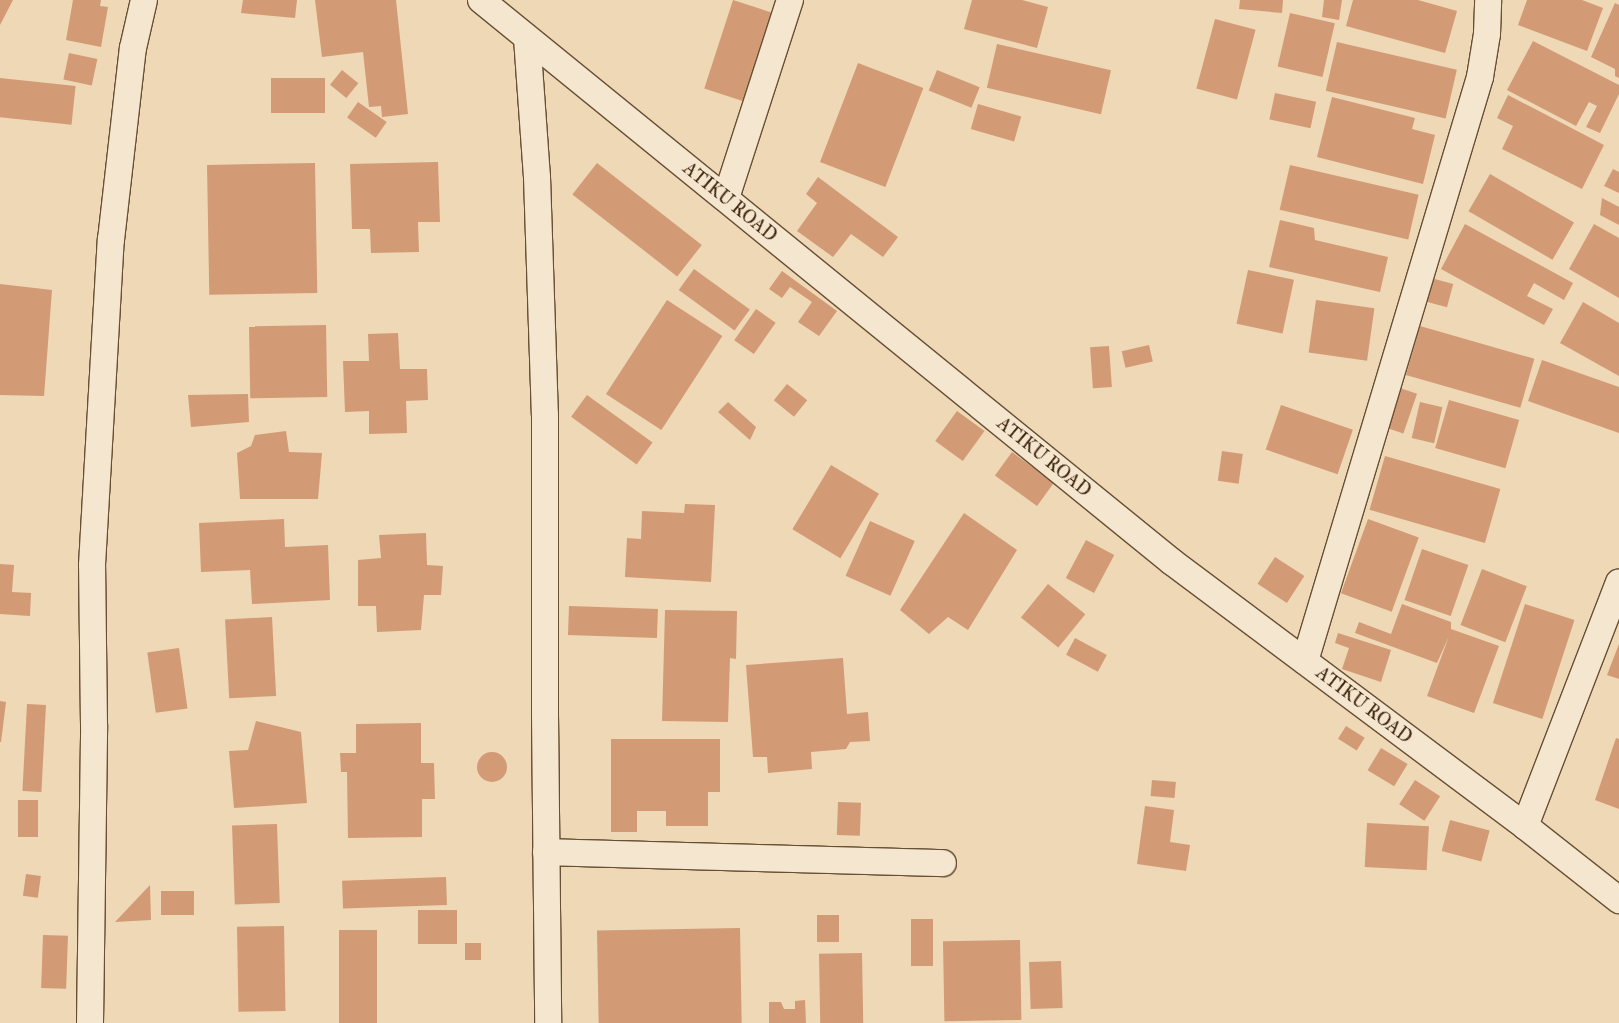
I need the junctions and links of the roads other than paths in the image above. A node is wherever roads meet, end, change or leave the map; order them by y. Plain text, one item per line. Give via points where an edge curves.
1 (144, 0) edge
2 (480, 0) edge
3 (790, 0) edge
4 (1488, 0) edge
5 (527, 38) junction
6 (726, 198) junction
7 (1619, 582) edge
8 (1305, 661) junction
9 (1525, 826) junction
10 (546, 852) junction
11 (943, 863) dead end
12 (1619, 900) edge
13 (90, 1023) edge
14 (548, 1023) edge

1 - 13 street via 133,48 111,240 92,555 94,725
2 - 5 street, ATIKU ROAD
3 - 6 street
4 - 8 street via 1487,34 1480,77
5 - 6 street, ATIKU ROAD
5 - 10 street via 537,177 545,416
6 - 8 street, ATIKU ROAD via 1172,562
7 - 9 street
8 - 9 street, ATIKU ROAD
9 - 12 street, ATIKU ROAD
10 - 11 street
10 - 14 street

